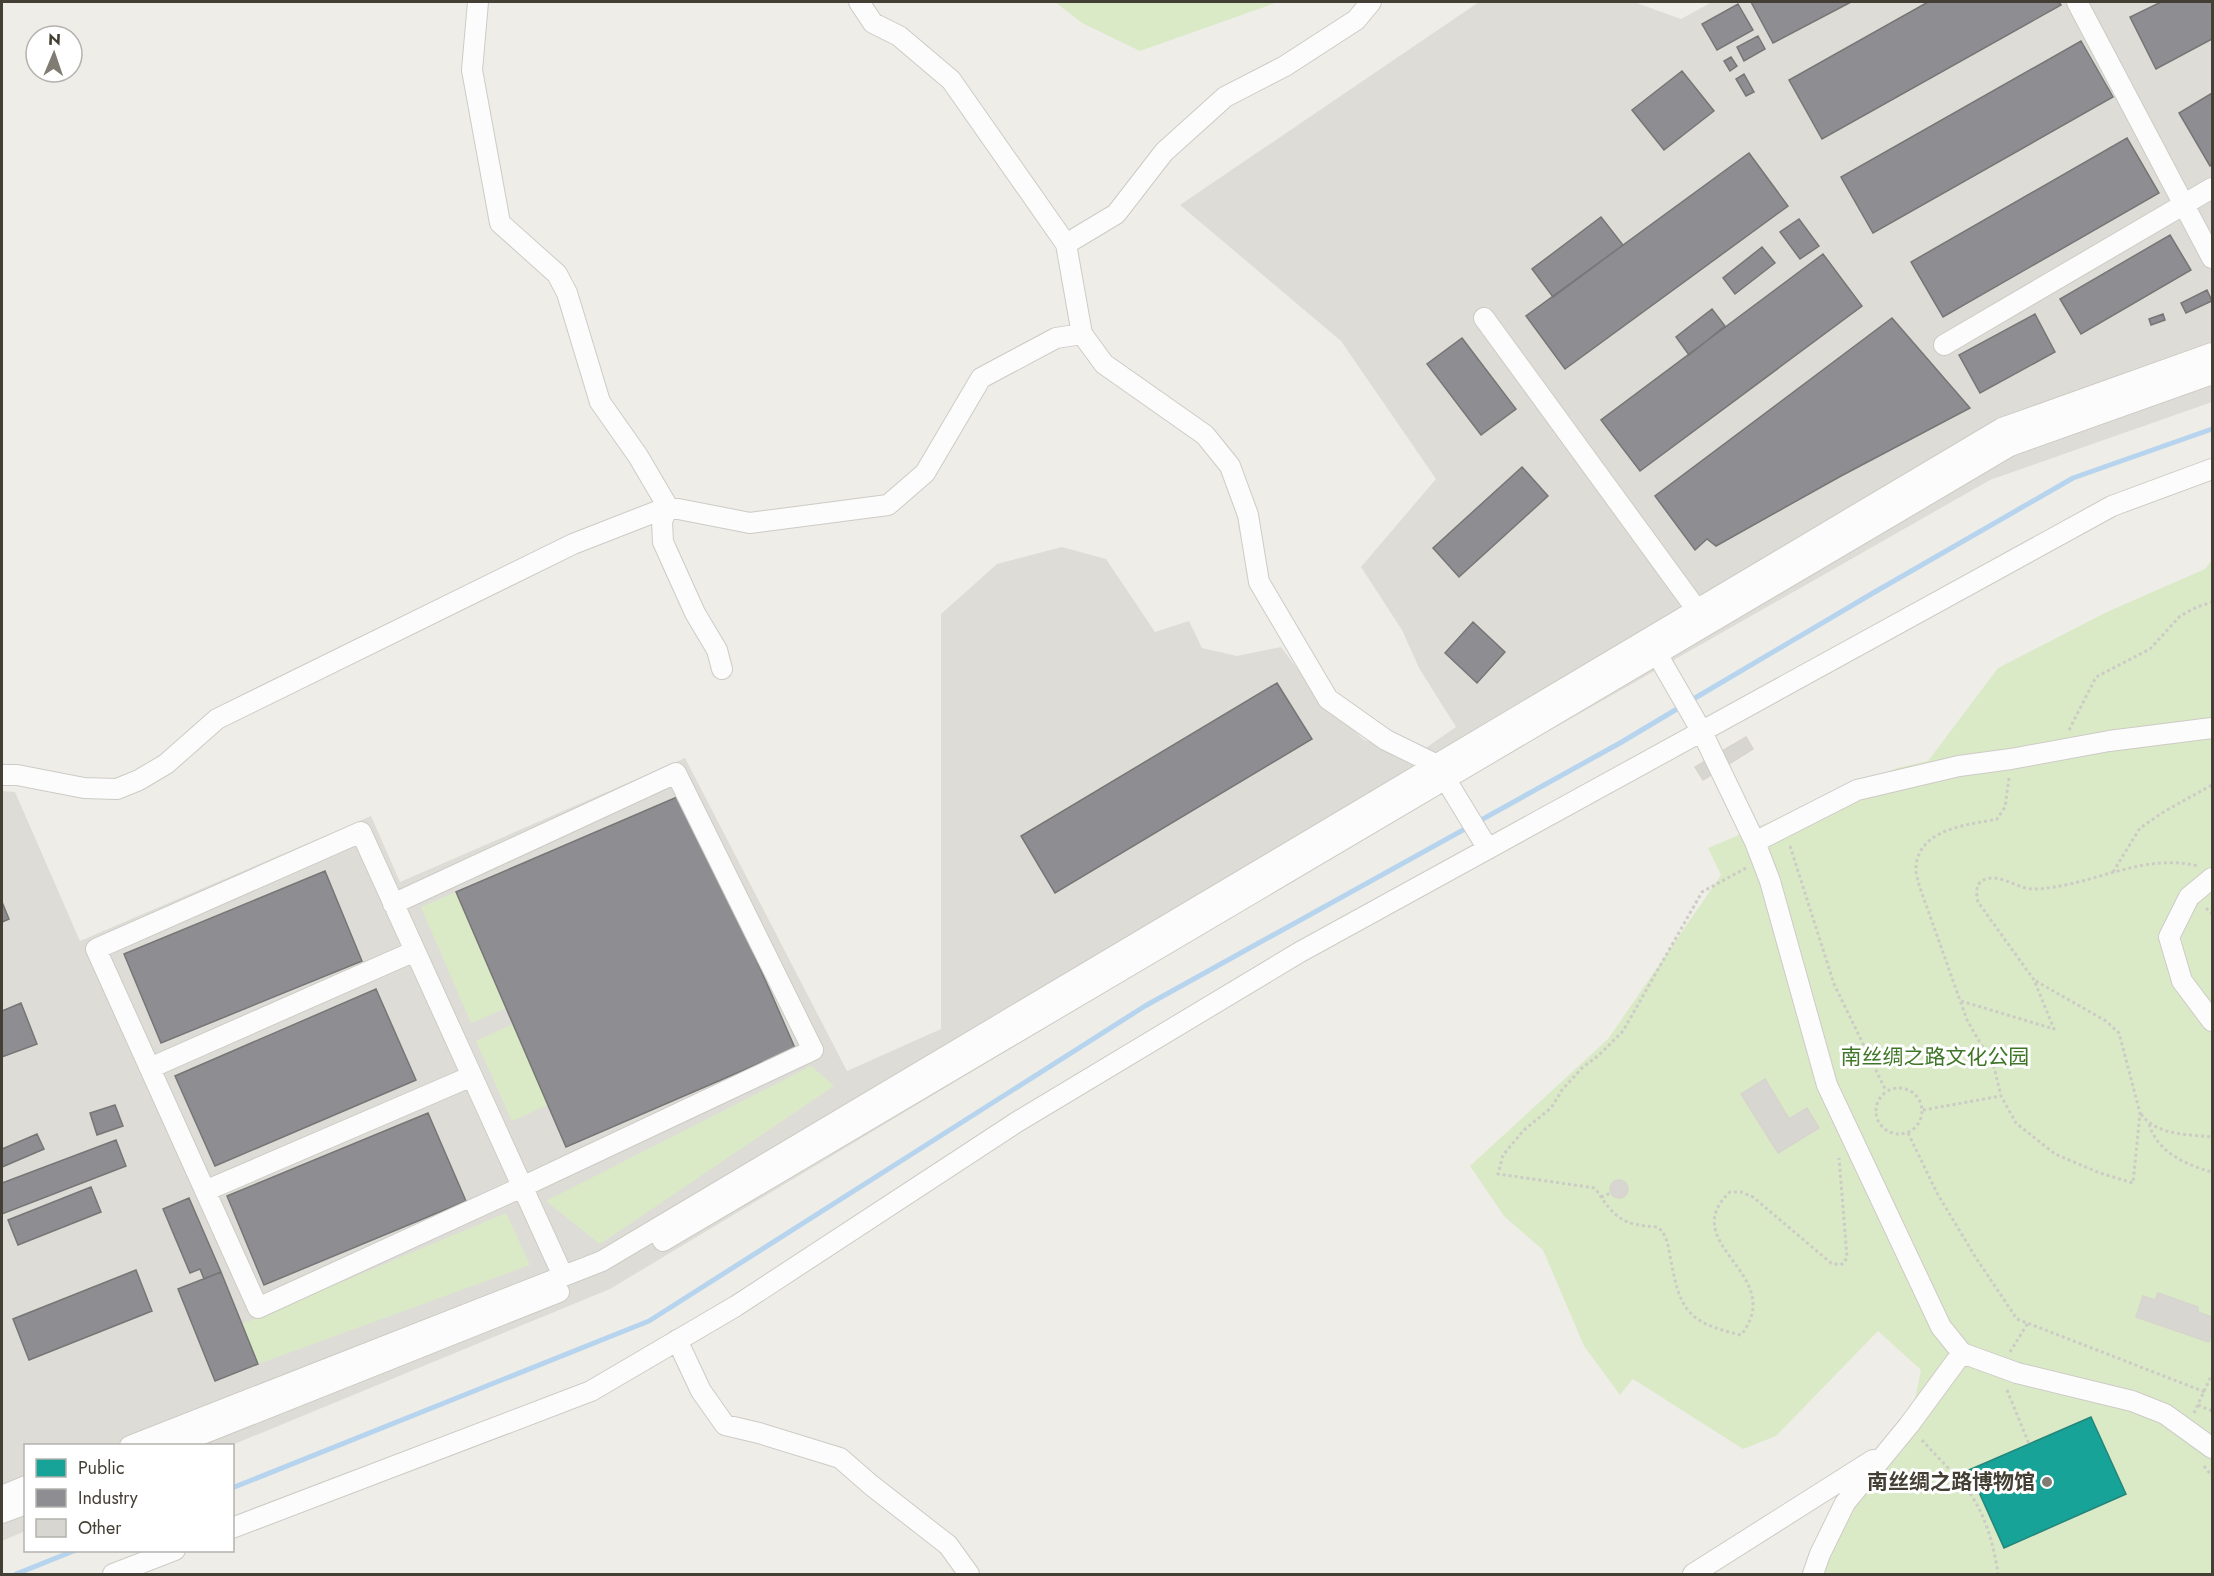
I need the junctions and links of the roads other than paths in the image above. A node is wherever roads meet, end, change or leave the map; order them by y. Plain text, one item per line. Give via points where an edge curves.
1 (478, 2) edge
2 (859, 2) edge
3 (1371, 2) edge
4 (2077, 2) edge
5 (2212, 188) edge
6 (2184, 205) junction
7 (1066, 244) junction
8 (2212, 258) edge
9 (1484, 318) dead end
10 (1082, 334) junction
11 (1944, 345) dead end
12 (2212, 353) edge
13 (2212, 374) edge
14 (2212, 469) edge
15 (668, 507) junction
16 (1697, 610) junction
17 (1657, 654) junction
18 (722, 669) dead end
19 (2212, 728) edge
20 (1702, 732) junction
21 (1442, 772) junction
22 (2, 775) edge
23 (1488, 849) junction
24 (1758, 850) junction
25 (2207, 872) edge
26 (393, 904) junction
27 (415, 951) junction
28 (2212, 1021) edge
29 (150, 1068) junction
30 (472, 1077) junction
31 (522, 1187) junction
32 (205, 1191) junction
33 (563, 1276) junction
34 (677, 1340) junction
35 (1962, 1353) junction
36 (135, 1444) edge
37 (177, 1444) edge
38 (2212, 1448) edge
39 (1888, 1451) junction
40 (24, 1487) edge
41 (2, 1496) edge
42 (24, 1505) edge
43 (2, 1513) edge
44 (234, 1527) edge
45 (172, 1552) edge
46 (112, 1575) edge
47 (969, 1575) edge
48 (1693, 1575) edge
49 (1813, 1575) edge

1 - 15 street via 472,70 500,223 557,274 567,294 600,402
2 - 7 street via 873,23 899,36 951,80
3 - 7 street via 1356,20 1285,66 1225,97 1164,152 1116,214
4 - 6 street
5 - 6 street
6 - 8 street
6 - 11 street
7 - 10 street
9 - 16 street
10 - 15 street via 1056,338 981,378 925,473 888,505 750,523
10 - 21 street via 1104,364 1205,435 1230,466 1248,515 1259,582 1328,699 1386,740
12 - 16 street via 2002,429
13 - 17 street via 2010,446
14 - 20 street via 2112,506
15 - 18 street via 662,521 663,542 695,614 717,650
15 - 22 street via 573,544 217,718 166,764 117,789
16 - 21 street
17 - 20 street
17 - 21 street
19 - 24 street via 1959,766 1857,790 1785,827
20 - 23 street
20 - 24 street
21 - 23 street
21 - 33 street via 602,1261
21 - 37 street via 608,1273
23 - 34 street via 1300,952 1027,1116 736,1306
24 - 35 street via 1827,1085 1941,1327
25 - 28 street via 2169,937 2182,981
26 - 27 street
26 - 29 street via 361,831 96,949
26 - 31 street via 676,773 813,1050
27 - 29 street
27 - 30 street
29 - 32 street
30 - 31 street
30 - 32 street
31 - 32 street via 258,1308
31 - 33 street
33 - 36 street
34 - 44 street via 591,1391
34 - 47 street via 701,1391 725,1425 840,1458 948,1545
35 - 38 street via 2018,1373 2132,1401 2165,1414
35 - 39 street
39 - 48 street
39 - 49 street via 1845,1503
40 - 41 street
42 - 43 street
45 - 46 street

